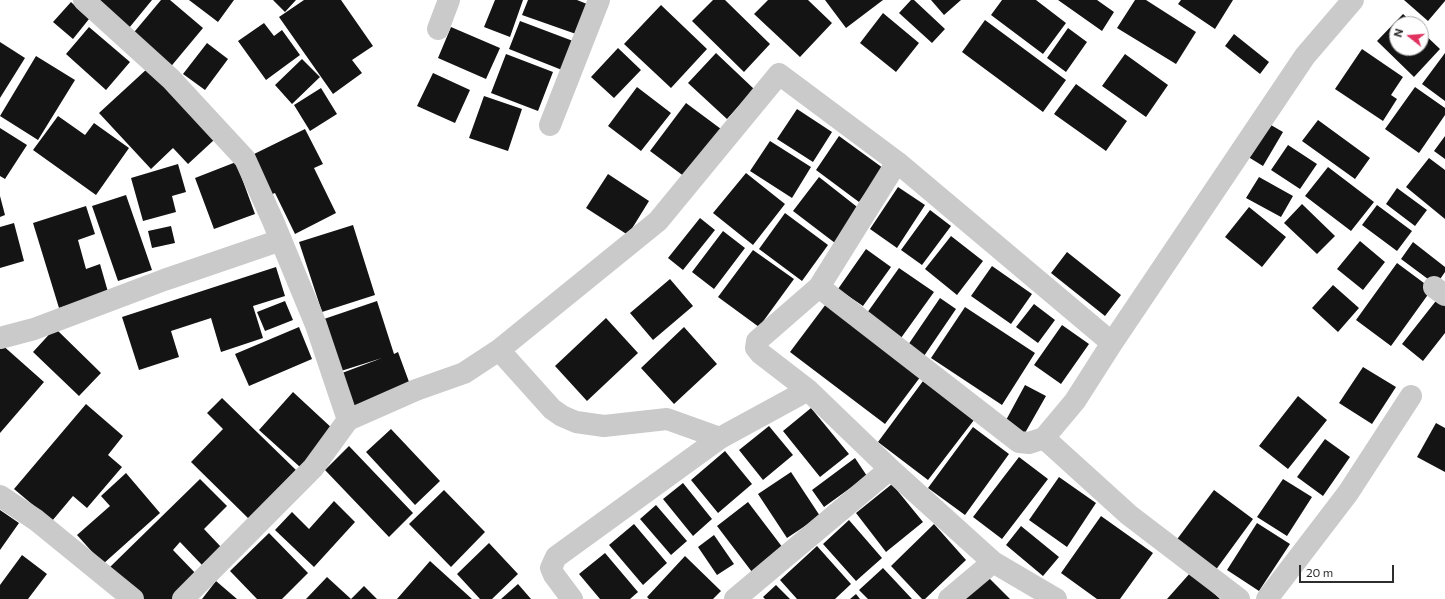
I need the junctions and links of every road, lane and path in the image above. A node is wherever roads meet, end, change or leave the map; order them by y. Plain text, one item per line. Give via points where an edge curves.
1 (84, 0) edge
2 (449, 0) edge
3 (599, 0) edge
4 (1352, 0) edge
5 (438, 29) dead end
6 (550, 125) dead end
7 (897, 162) junction
8 (281, 240) junction
9 (819, 287) junction
10 (0, 338) edge
11 (1112, 343) junction
12 (499, 350) junction
13 (808, 390) junction
14 (1411, 396) dead end
15 (348, 420) junction
16 (720, 438) junction
17 (1044, 438) junction
18 (890, 469) junction
19 (0, 496) edge
20 (993, 562) junction
21 (133, 599) edge
22 (183, 599) edge
23 (572, 599) edge
24 (735, 599) edge
25 (948, 599) edge
26 (1056, 599) edge
27 (1239, 599) edge
28 (1267, 599) edge

1 - 8 street via 171,79 245,159
2 - 5 street
3 - 6 street
4 - 11 street via 1305,56
7 - 9 street
7 - 11 street
7 - 12 street via 779,74 658,221
8 - 10 street via 164,280 34,329
8 - 15 street via 316,325
9 - 13 street via 757,341 756,348 760,354
9 - 17 street via 1019,442 1028,443
11 - 17 street via 1075,401
12 - 15 street via 464,372
12 - 16 street via 552,409 576,422 604,426 667,419
13 - 16 street
13 - 18 street
14 - 28 street via 1348,493
15 - 22 street via 313,468
16 - 23 street via 556,557 551,568 554,576
17 - 27 street via 1129,515
18 - 20 street
18 - 24 street
19 - 21 street via 36,520
20 - 25 street
20 - 26 street

